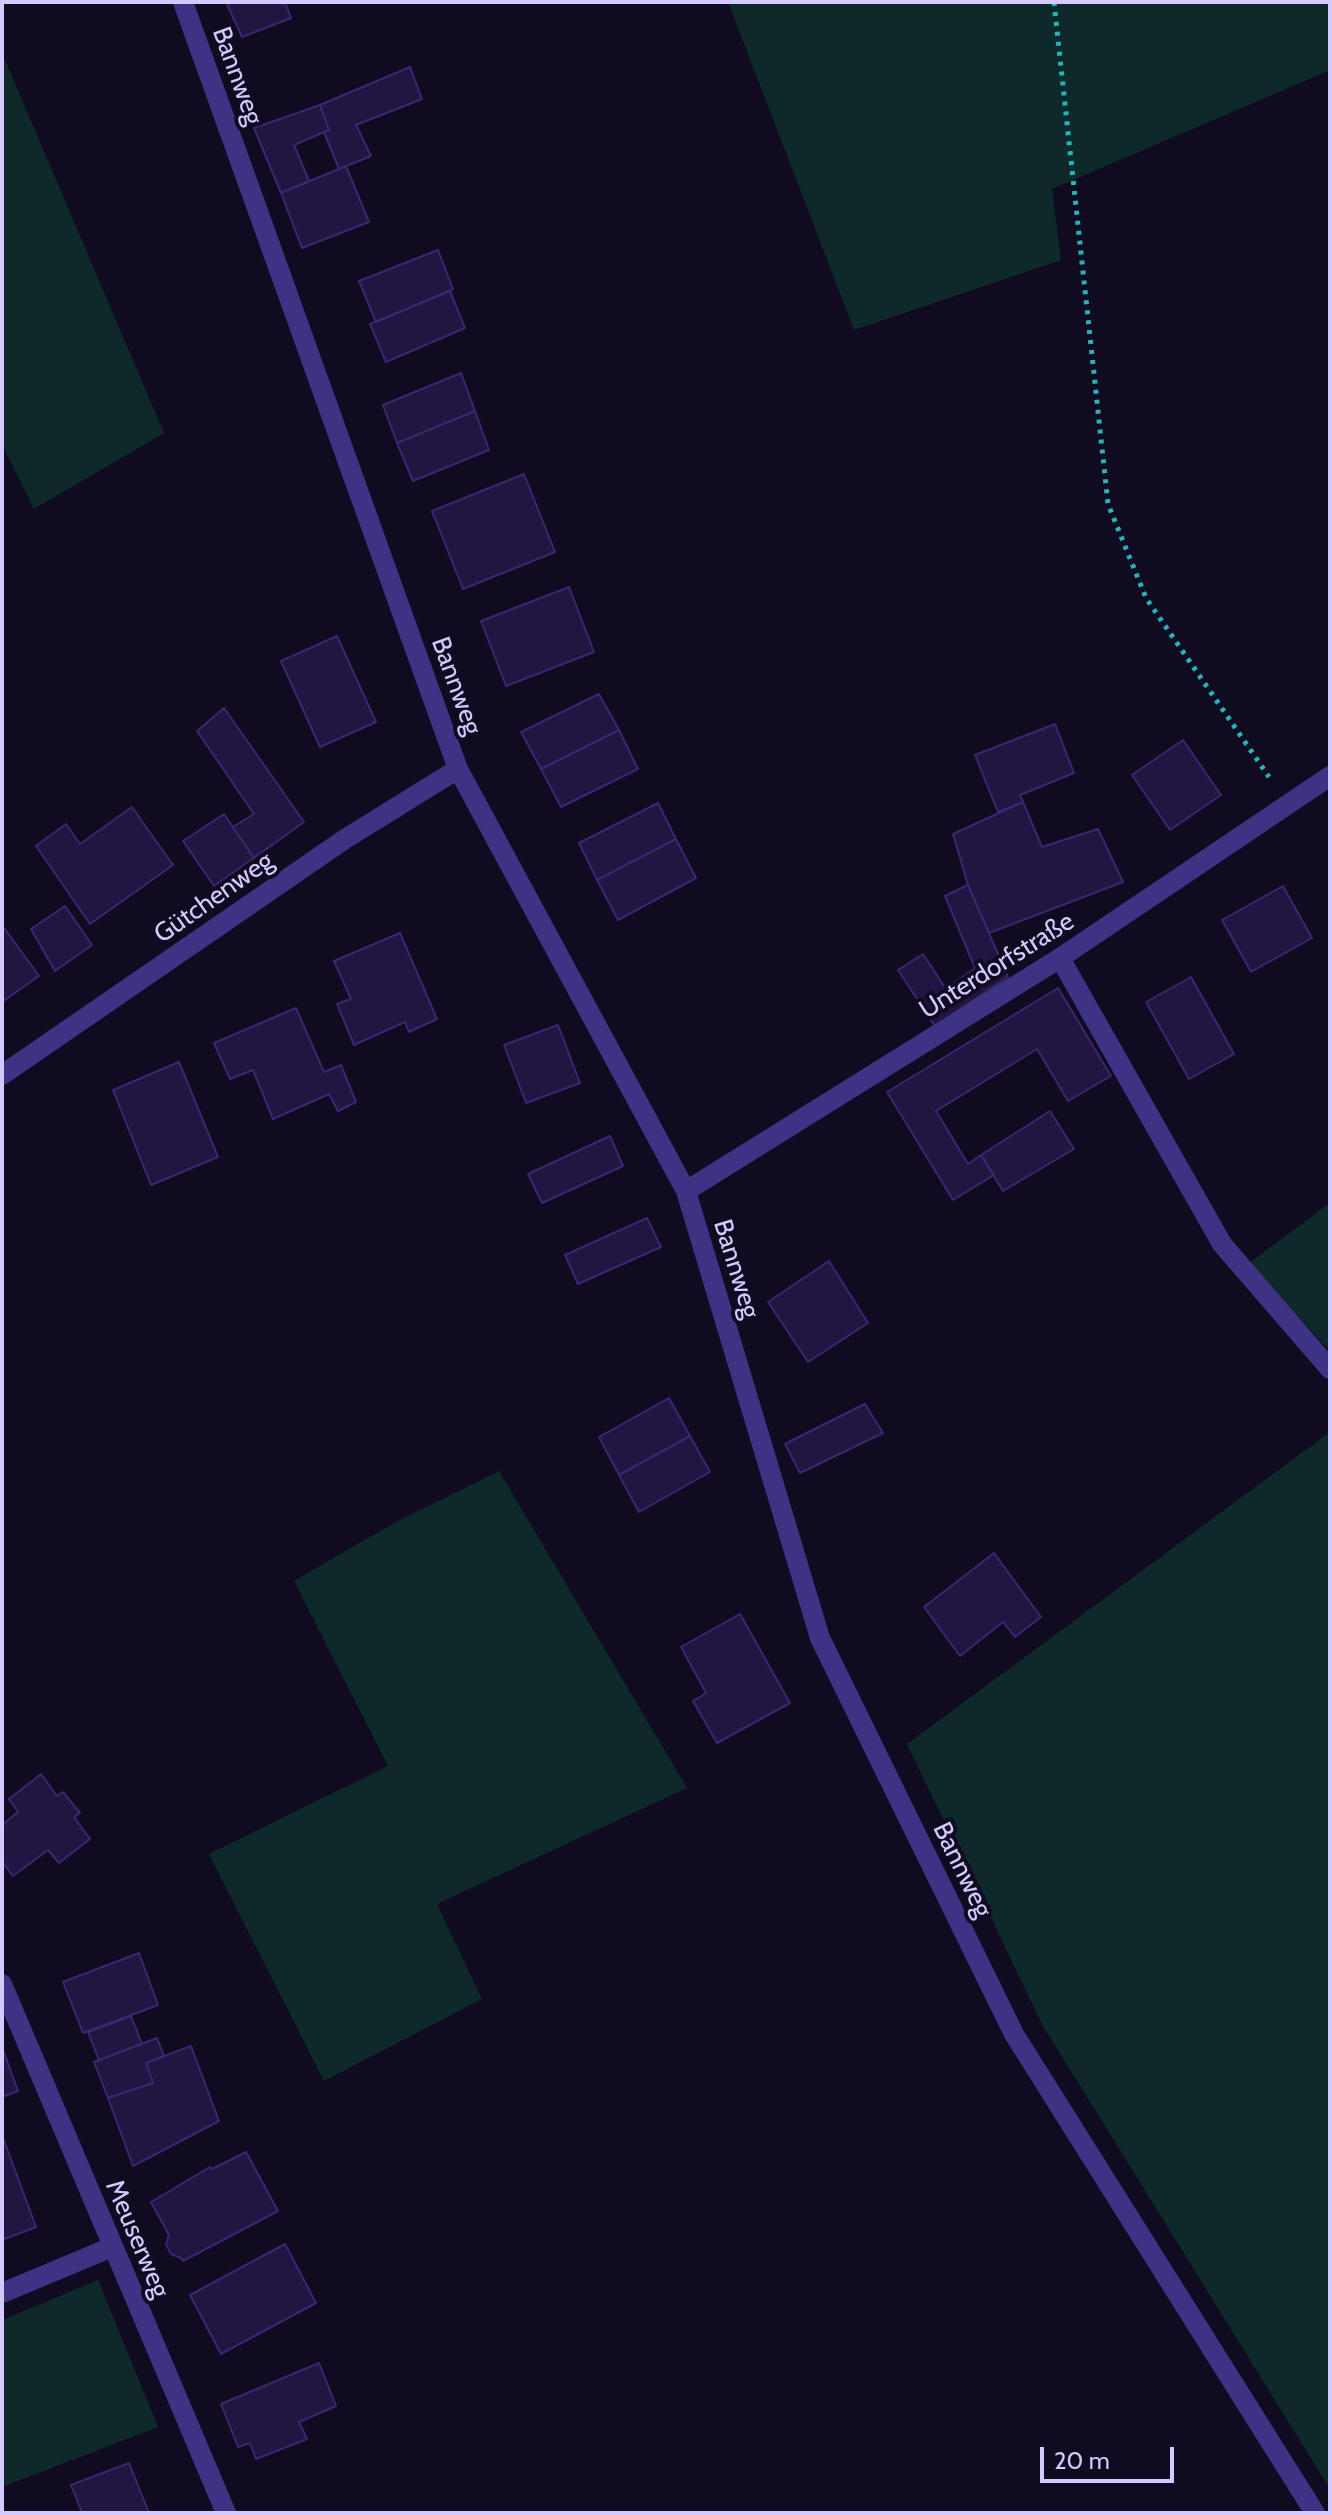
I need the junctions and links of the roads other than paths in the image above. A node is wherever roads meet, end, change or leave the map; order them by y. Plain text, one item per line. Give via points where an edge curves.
1 (183, 2) edge
2 (458, 769) junction
3 (1330, 776) edge
4 (1060, 958) junction
5 (2, 1075) edge
6 (686, 1191) junction
7 (1330, 1369) edge
8 (2, 1984) edge
9 (112, 2247) junction
10 (2, 2293) edge
11 (226, 2513) edge
12 (1315, 2513) edge

1 - 2 street, Bannweg
2 - 5 street, Gütchenweg via 345,839
2 - 6 street, Bannweg
3 - 4 street, Unterdorfstraße
4 - 6 street, Unterdorfstraße
4 - 7 street via 1222,1244
6 - 12 street, Bannweg via 820,1638 1014,2034
8 - 9 street, Meuserweg
9 - 10 street
9 - 11 street, Meuserweg

